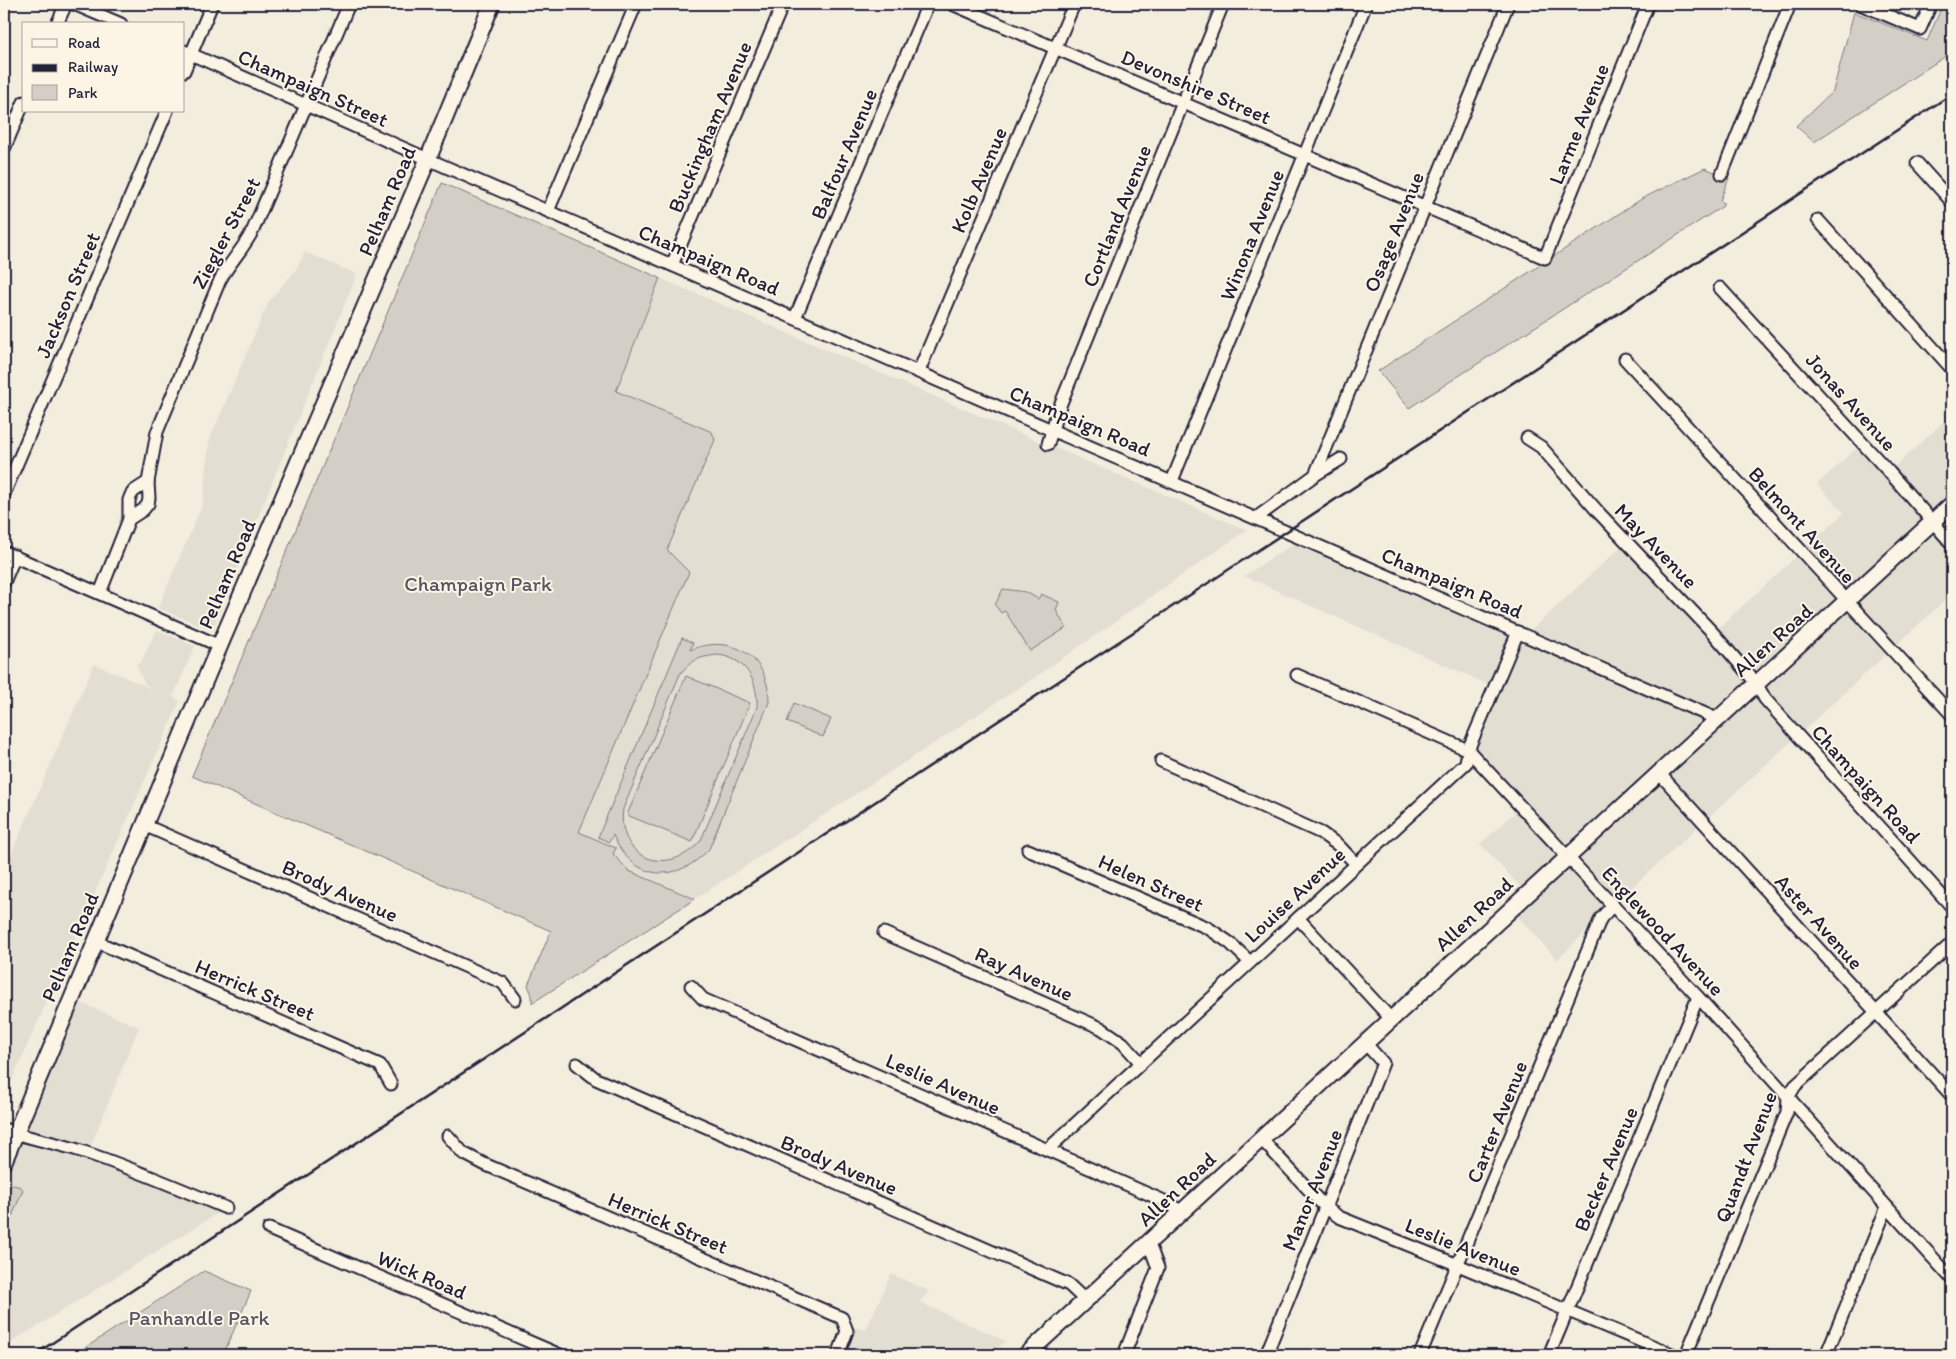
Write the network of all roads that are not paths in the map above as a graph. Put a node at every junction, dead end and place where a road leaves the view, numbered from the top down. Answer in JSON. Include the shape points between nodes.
{"nodes":[{"id":1,"x":66,"y":4,"type":"edge"},
{"id":2,"x":74,"y":4,"type":"edge"},
{"id":3,"x":212,"y":4,"type":"edge"},
{"id":4,"x":349,"y":4,"type":"edge"},
{"id":5,"x":492,"y":4,"type":"edge"},
{"id":6,"x":636,"y":4,"type":"edge"},
{"id":7,"x":783,"y":4,"type":"edge"},
{"id":8,"x":928,"y":4,"type":"edge"},
{"id":9,"x":952,"y":4,"type":"edge"},
{"id":10,"x":1074,"y":4,"type":"edge"},
{"id":11,"x":1223,"y":4,"type":"edge"},
{"id":12,"x":1366,"y":4,"type":"edge"},
{"id":13,"x":1508,"y":4,"type":"edge"},
{"id":14,"x":1648,"y":4,"type":"edge"},
{"id":15,"x":1790,"y":4,"type":"edge"},
{"id":16,"x":1860,"y":4,"type":"edge"},
{"id":17,"x":1931,"y":4,"type":"edge"},
{"id":18,"x":58,"y":22,"type":"edge"},
{"id":19,"x":116,"y":22,"type":"edge"},
{"id":20,"x":1056,"y":48,"type":"junction"},
{"id":21,"x":187,"y":52,"type":"edge"},
{"id":22,"x":185,"y":65,"type":"edge"},
{"id":23,"x":1183,"y":102,"type":"junction"},
{"id":24,"x":307,"y":105,"type":"junction"},
{"id":25,"x":22,"y":107,"type":"edge"},
{"id":26,"x":167,"y":112,"type":"edge"},
{"id":27,"x":4,"y":149,"type":"edge"},
{"id":28,"x":1305,"y":154,"type":"junction"},
{"id":29,"x":428,"y":159,"type":"junction"},
{"id":30,"x":1917,"y":163,"type":"dead end"},
{"id":31,"x":1722,"y":174,"type":"dead end"},
{"id":32,"x":1952,"y":202,"type":"edge"},
{"id":33,"x":1425,"y":206,"type":"junction"},
{"id":34,"x":548,"y":211,"type":"junction"},
{"id":35,"x":1818,"y":220,"type":"dead end"},
{"id":36,"x":1545,"y":258,"type":"joint"},
{"id":37,"x":672,"y":265,"type":"junction"},
{"id":38,"x":1720,"y":288,"type":"dead end"},
{"id":39,"x":795,"y":318,"type":"junction"},
{"id":40,"x":1625,"y":359,"type":"dead end"},
{"id":41,"x":1952,"y":369,"type":"edge"},
{"id":42,"x":919,"y":372,"type":"junction"},
{"id":43,"x":1052,"y":430,"type":"junction"},
{"id":44,"x":1527,"y":438,"type":"dead end"},
{"id":45,"x":1048,"y":444,"type":"dead end"},
{"id":46,"x":1341,"y":459,"type":"dead end"},
{"id":47,"x":1315,"y":475,"type":"junction"},
{"id":48,"x":1172,"y":481,"type":"junction"},
{"id":49,"x":148,"y":482,"type":"junction"},
{"id":50,"x":4,"y":494,"type":"edge"},
{"id":51,"x":1952,"y":504,"type":"edge"},
{"id":52,"x":1256,"y":518,"type":"junction"},
{"id":53,"x":130,"y":519,"type":"junction"},
{"id":54,"x":1933,"y":522,"type":"junction"},
{"id":55,"x":1952,"y":544,"type":"edge"},
{"id":56,"x":9,"y":554,"type":"edge"},
{"id":57,"x":4,"y":582,"type":"edge"},
{"id":58,"x":100,"y":593,"type":"junction"},
{"id":59,"x":1846,"y":602,"type":"junction"},
{"id":60,"x":1518,"y":632,"type":"junction"},
{"id":61,"x":220,"y":646,"type":"junction"},
{"id":62,"x":1297,"y":675,"type":"dead end"},
{"id":63,"x":1756,"y":683,"type":"junction"},
{"id":64,"x":1952,"y":715,"type":"edge"},
{"id":65,"x":1717,"y":719,"type":"junction"},
{"id":66,"x":1468,"y":750,"type":"junction"},
{"id":67,"x":1161,"y":761,"type":"dead end"},
{"id":68,"x":1659,"y":773,"type":"junction"},
{"id":69,"x":144,"y":825,"type":"junction"},
{"id":70,"x":1028,"y":850,"type":"dead end"},
{"id":71,"x":1568,"y":857,"type":"junction"},
{"id":72,"x":1356,"y":864,"type":"junction"},
{"id":73,"x":1613,"y":905,"type":"junction"},
{"id":74,"x":1952,"y":907,"type":"edge"},
{"id":75,"x":1298,"y":918,"type":"junction"},
{"id":76,"x":884,"y":933,"type":"dead end"},
{"id":77,"x":95,"y":941,"type":"junction"},
{"id":78,"x":1952,"y":943,"type":"edge"},
{"id":79,"x":1250,"y":962,"type":"junction"},
{"id":80,"x":691,"y":986,"type":"dead end"},
{"id":81,"x":1698,"y":997,"type":"junction"},
{"id":82,"x":515,"y":999,"type":"dead end"},
{"id":83,"x":1876,"y":1012,"type":"junction"},
{"id":84,"x":1391,"y":1019,"type":"junction"},
{"id":85,"x":1366,"y":1044,"type":"junction"},
{"id":86,"x":1141,"y":1063,"type":"junction"},
{"id":87,"x":577,"y":1064,"type":"dead end"},
{"id":88,"x":391,"y":1084,"type":"dead end"},
{"id":89,"x":1952,"y":1096,"type":"edge"},
{"id":90,"x":1788,"y":1098,"type":"junction"},
{"id":91,"x":10,"y":1131,"type":"edge"},
{"id":92,"x":448,"y":1136,"type":"dead end"},
{"id":93,"x":1262,"y":1140,"type":"junction"},
{"id":94,"x":1046,"y":1150,"type":"junction"},
{"id":95,"x":4,"y":1161,"type":"edge"},
{"id":96,"x":1325,"y":1207,"type":"junction"},
{"id":97,"x":1887,"y":1207,"type":"junction"},
{"id":98,"x":226,"y":1208,"type":"dead end"},
{"id":99,"x":1184,"y":1212,"type":"junction"},
{"id":100,"x":269,"y":1229,"type":"dead end"},
{"id":101,"x":1149,"y":1244,"type":"junction"},
{"id":102,"x":1458,"y":1265,"type":"junction"},
{"id":103,"x":1952,"y":1279,"type":"edge"},
{"id":104,"x":1086,"y":1301,"type":"junction"},
{"id":105,"x":1567,"y":1311,"type":"junction"},
{"id":106,"x":560,"y":1355,"type":"edge"},
{"id":107,"x":838,"y":1355,"type":"edge"},
{"id":108,"x":1026,"y":1355,"type":"edge"},
{"id":109,"x":1124,"y":1355,"type":"edge"},
{"id":110,"x":1266,"y":1355,"type":"edge"},
{"id":111,"x":1420,"y":1355,"type":"edge"},
{"id":112,"x":1549,"y":1355,"type":"edge"},
{"id":113,"x":1674,"y":1355,"type":"edge"},
{"id":114,"x":1686,"y":1355,"type":"edge"},
{"id":115,"x":1826,"y":1355,"type":"edge"}],
"edges":[{"from":1,"to":18,"type":"street"},
{"from":2,"to":19,"type":"street"},
{"from":3,"to":21,"type":"street"},
{"from":4,"to":24,"type":"street","name":"Ziegler Street"},
{"from":5,"to":29,"type":"main road","name":"Pelham Road"},
{"from":6,"to":34,"type":"street"},
{"from":7,"to":37,"type":"street","name":"Buckingham Avenue"},
{"from":8,"to":39,"type":"street","name":"Balfour Avenue"},
{"from":9,"to":20,"type":"street","name":"Devonshire Street"},
{"from":10,"to":20,"type":"street","name":"Kolb Avenue"},
{"from":11,"to":23,"type":"street","name":"Cortland Avenue"},
{"from":12,"to":28,"type":"street","name":"Winona Avenue"},
{"from":13,"to":33,"type":"street","name":"Osage Avenue"},
{"from":14,"to":36,"type":"street","name":"Larme Avenue"},
{"from":15,"to":31,"type":"street"},
{"from":16,"to":17,"type":"street","via":[[1920,29]]},
{"from":20,"to":23,"type":"street","name":"Devonshire Street"},
{"from":20,"to":42,"type":"street","name":"Kolb Avenue"},
{"from":21,"to":22,"type":"street"},
{"from":21,"to":24,"type":"street","name":"Champaign Street"},
{"from":23,"to":28,"type":"street","name":"Devonshire Street"},
{"from":23,"to":43,"type":"street","name":"Cortland Avenue"},
{"from":24,"to":29,"type":"street","name":"Champaign Street"},
{"from":24,"to":49,"type":"street","name":"Ziegler Street","via":[[246,245],[220,280],[158,432]]},
{"from":25,"to":27,"type":"street"},
{"from":26,"to":50,"type":"street","name":"Jackson Street"},
{"from":28,"to":33,"type":"street","name":"Devonshire Street"},
{"from":28,"to":48,"type":"street","name":"Winona Avenue"},
{"from":29,"to":34,"type":"street","name":"Champaign Road"},
{"from":29,"to":61,"type":"main road","name":"Pelham Road"},
{"from":30,"to":32,"type":"street"},
{"from":33,"to":36,"type":"street","name":"Devonshire Street"},
{"from":33,"to":47,"type":"street","name":"Osage Avenue"},
{"from":34,"to":37,"type":"street","name":"Champaign Road"},
{"from":35,"to":41,"type":"street"},
{"from":37,"to":39,"type":"street","name":"Champaign Road"},
{"from":38,"to":54,"type":"street","name":"Jonas Avenue"},
{"from":39,"to":42,"type":"street","name":"Champaign Road"},
{"from":40,"to":59,"type":"street","name":"Belmont Avenue"},
{"from":42,"to":43,"type":"street","name":"Champaign Road"},
{"from":43,"to":45,"type":"street","name":"Cortland Avenue"},
{"from":43,"to":48,"type":"street","name":"Champaign Road"},
{"from":44,"to":63,"type":"street","name":"May Avenue","via":[[1541,447]]},
{"from":46,"to":47,"type":"street"},
{"from":47,"to":52,"type":"street"},
{"from":48,"to":52,"type":"street","name":"Champaign Road"},
{"from":49,"to":53,"type":"street","name":"Ziegler Street","via":[[148,504]]},
{"from":49,"to":53,"type":"street","name":"Ziegler Street","via":[[131,495]]},
{"from":51,"to":54,"type":"main road","name":"Allen Road"},
{"from":52,"to":60,"type":"street","name":"Champaign Road"},
{"from":53,"to":58,"type":"street","name":"Ziegler Street"},
{"from":54,"to":55,"type":"street","name":"Jonas Avenue"},
{"from":54,"to":59,"type":"main road","name":"Allen Road"},
{"from":56,"to":57,"type":"street"},
{"from":56,"to":58,"type":"street"},
{"from":58,"to":61,"type":"street"},
{"from":59,"to":63,"type":"main road","name":"Allen Road"},
{"from":59,"to":64,"type":"street","name":"Belmont Avenue"},
{"from":60,"to":65,"type":"street","name":"Champaign Road"},
{"from":60,"to":66,"type":"street","name":"Louise Avenue"},
{"from":61,"to":69,"type":"main road","name":"Pelham Road"},
{"from":62,"to":66,"type":"street","name":"Englewood Avenue"},
{"from":63,"to":65,"type":"main road","name":"Allen Road"},
{"from":63,"to":74,"type":"street","name":"Champaign Road","via":[[1765,699]]},
{"from":65,"to":68,"type":"main road","name":"Allen Road"},
{"from":66,"to":71,"type":"street","name":"Englewood Avenue"},
{"from":66,"to":72,"type":"street","name":"Louise Avenue","via":[[1466,763]]},
{"from":67,"to":72,"type":"street","via":[[1321,833]]},
{"from":68,"to":71,"type":"main road","name":"Allen Road"},
{"from":68,"to":83,"type":"street","name":"Aster Avenue"},
{"from":69,"to":77,"type":"main road","name":"Pelham Road"},
{"from":69,"to":82,"type":"street","name":"Brody Avenue","via":[[503,983]]},
{"from":70,"to":79,"type":"street","name":"Helen Street","via":[[1208,928]]},
{"from":71,"to":73,"type":"street","name":"Englewood Avenue"},
{"from":71,"to":84,"type":"main road","name":"Allen Road"},
{"from":72,"to":75,"type":"street","name":"Louise Avenue"},
{"from":73,"to":81,"type":"street","name":"Englewood Avenue"},
{"from":73,"to":102,"type":"street","name":"Carter Avenue","via":[[1602,918]]},
{"from":75,"to":79,"type":"street","name":"Louise Avenue"},
{"from":75,"to":84,"type":"street"},
{"from":76,"to":86,"type":"street","name":"Ray Avenue","via":[[1101,1028],[1123,1043]]},
{"from":77,"to":88,"type":"street","name":"Herrick Street","via":[[380,1064]]},
{"from":77,"to":91,"type":"main road","name":"Pelham Road"},
{"from":78,"to":83,"type":"street","name":"Quandt Avenue"},
{"from":79,"to":86,"type":"street","name":"Louise Avenue"},
{"from":80,"to":94,"type":"street","name":"Leslie Avenue","via":[[703,999]]},
{"from":81,"to":90,"type":"street","name":"Englewood Avenue"},
{"from":81,"to":105,"type":"street","name":"Becker Avenue"},
{"from":83,"to":89,"type":"street","name":"Aster Avenue"},
{"from":83,"to":90,"type":"street","name":"Quandt Avenue","via":[[1795,1086]]},
{"from":84,"to":85,"type":"main road","name":"Allen Road"},
{"from":85,"to":93,"type":"main road","name":"Allen Road"},
{"from":85,"to":96,"type":"street","name":"Manor Avenue","via":[[1383,1063]]},
{"from":86,"to":94,"type":"street","name":"Louise Avenue"},
{"from":87,"to":104,"type":"street","name":"Brody Avenue","via":[[596,1080],[1069,1285]]},
{"from":90,"to":97,"type":"street","name":"Englewood Avenue"},
{"from":90,"to":114,"type":"street","name":"Quandt Avenue","via":[[1787,1112]]},
{"from":91,"to":95,"type":"main road","name":"Pelham Road"},
{"from":91,"to":98,"type":"street","via":[[88,1153]]},
{"from":92,"to":107,"type":"street","name":"Herrick Street","via":[[463,1153],[484,1164],[842,1318],[847,1331]]},
{"from":93,"to":96,"type":"street","name":"Leslie Avenue"},
{"from":93,"to":99,"type":"main road","name":"Allen Road"},
{"from":94,"to":99,"type":"street","name":"Leslie Avenue"},
{"from":96,"to":102,"type":"street","name":"Leslie Avenue","via":[[1339,1217]]},
{"from":96,"to":110,"type":"street","name":"Manor Avenue"},
{"from":97,"to":103,"type":"street","name":"Englewood Avenue"},
{"from":97,"to":115,"type":"street"},
{"from":99,"to":101,"type":"main road","name":"Allen Road"},
{"from":100,"to":106,"type":"street","name":"Wick Road"},
{"from":101,"to":104,"type":"main road","name":"Allen Road"},
{"from":101,"to":109,"type":"street","via":[[1158,1268]]},
{"from":102,"to":105,"type":"street","name":"Leslie Avenue"},
{"from":102,"to":111,"type":"street","name":"Carter Avenue"},
{"from":104,"to":108,"type":"main road","name":"Allen Road"},
{"from":105,"to":112,"type":"street","name":"Becker Avenue"},
{"from":105,"to":113,"type":"street","name":"Leslie Avenue"}]}
